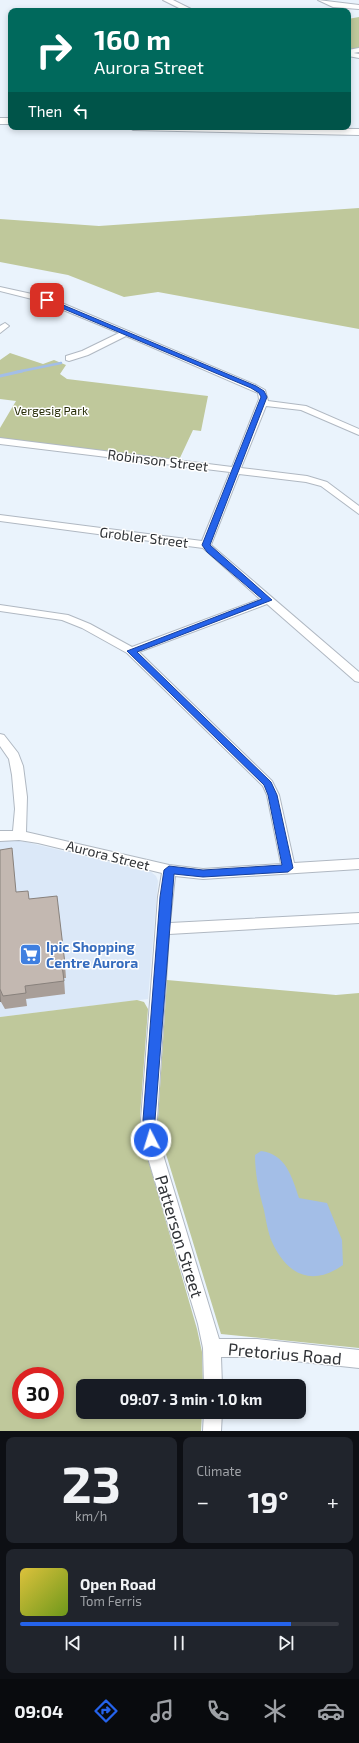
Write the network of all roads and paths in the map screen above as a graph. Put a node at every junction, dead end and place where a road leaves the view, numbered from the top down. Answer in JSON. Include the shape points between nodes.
{"nodes":[{"id":1,"x":168,"y":0,"type":"edge"},
{"id":2,"x":321,"y":0,"type":"edge"},
{"id":3,"x":359,"y":7,"type":"edge"},
{"id":4,"x":185,"y":8,"type":"edge"},
{"id":5,"x":213,"y":130,"type":"edge"},
{"id":6,"x":359,"y":132,"type":"edge"},
{"id":7,"x":0,"y":289,"type":"edge"},
{"id":8,"x":126,"y":333,"type":"junction"},
{"id":9,"x":69,"y":358,"type":"dead end"},
{"id":10,"x":263,"y":403,"type":"junction"},
{"id":11,"x":359,"y":432,"type":"edge"},
{"id":12,"x":0,"y":441,"type":"edge"},
{"id":13,"x":236,"y":470,"type":"junction"},
{"id":14,"x":359,"y":511,"type":"edge"},
{"id":15,"x":0,"y":518,"type":"edge"},
{"id":16,"x":206,"y":545,"type":"junction"},
{"id":17,"x":268,"y":600,"type":"junction"},
{"id":18,"x":0,"y":608,"type":"edge"},
{"id":19,"x":131,"y":651,"type":"junction"},
{"id":20,"x":359,"y":678,"type":"edge"},
{"id":21,"x":0,"y":738,"type":"edge"},
{"id":22,"x":19,"y":835,"type":"junction"},
{"id":23,"x":0,"y":836,"type":"edge"},
{"id":24,"x":359,"y":864,"type":"edge"},
{"id":25,"x":288,"y":868,"type":"junction"},
{"id":26,"x":169,"y":870,"type":"junction"},
{"id":27,"x":359,"y":918,"type":"edge"},
{"id":28,"x":163,"y":929,"type":"junction"},
{"id":29,"x":212,"y":1348,"type":"junction"},
{"id":30,"x":359,"y":1359,"type":"edge"},
{"id":31,"x":213,"y":1379,"type":"edge"},
{"id":32,"x":213,"y":1419,"type":"edge"},
{"id":33,"x":212,"y":1431,"type":"edge"}],
"edges":[{"from":1,"to":4,"type":"main road"},
{"from":2,"to":3,"type":"street","via":[[334,5]]},
{"from":5,"to":6,"type":"main road"},
{"from":7,"to":8,"type":"street","via":[[43,298]]},
{"from":8,"to":9,"type":"street"},
{"from":8,"to":10,"type":"street","via":[[257,389],[263,394]]},
{"from":10,"to":11,"type":"street","via":[[303,408]]},
{"from":10,"to":13,"type":"street"},
{"from":12,"to":13,"type":"street","name":"Robinson Street"},
{"from":13,"to":14,"type":"street","name":"Robinson Street","via":[[315,480]]},
{"from":13,"to":16,"type":"street"},
{"from":15,"to":16,"type":"street","name":"Grobler Street"},
{"from":16,"to":17,"type":"street","name":"Grobler Street"},
{"from":17,"to":19,"type":"street"},
{"from":17,"to":20,"type":"street","name":"Grobler Street"},
{"from":18,"to":19,"type":"street","via":[[64,617]]},
{"from":19,"to":25,"type":"street","via":[[268,784],[273,795]]},
{"from":21,"to":22,"type":"street","via":[[12,753],[16,766],[22,816]]},
{"from":22,"to":23,"type":"street","name":"Aurora Street"},
{"from":22,"to":26,"type":"street","name":"Aurora Street"},
{"from":24,"to":25,"type":"street","name":"Aurora Street"},
{"from":25,"to":26,"type":"street","name":"Aurora Street","via":[[203,874]]},
{"from":26,"to":28,"type":"street","name":"Patterson Street"},
{"from":27,"to":28,"type":"street"},
{"from":28,"to":29,"type":"street","name":"Patterson Street","via":[[149,1115],[150,1132]]},
{"from":29,"to":30,"type":"street","name":"Pretorius Road","via":[[257,1348]]},
{"from":29,"to":31,"type":"street","name":"Patterson Street"},
{"from":32,"to":33,"type":"street"}]}
